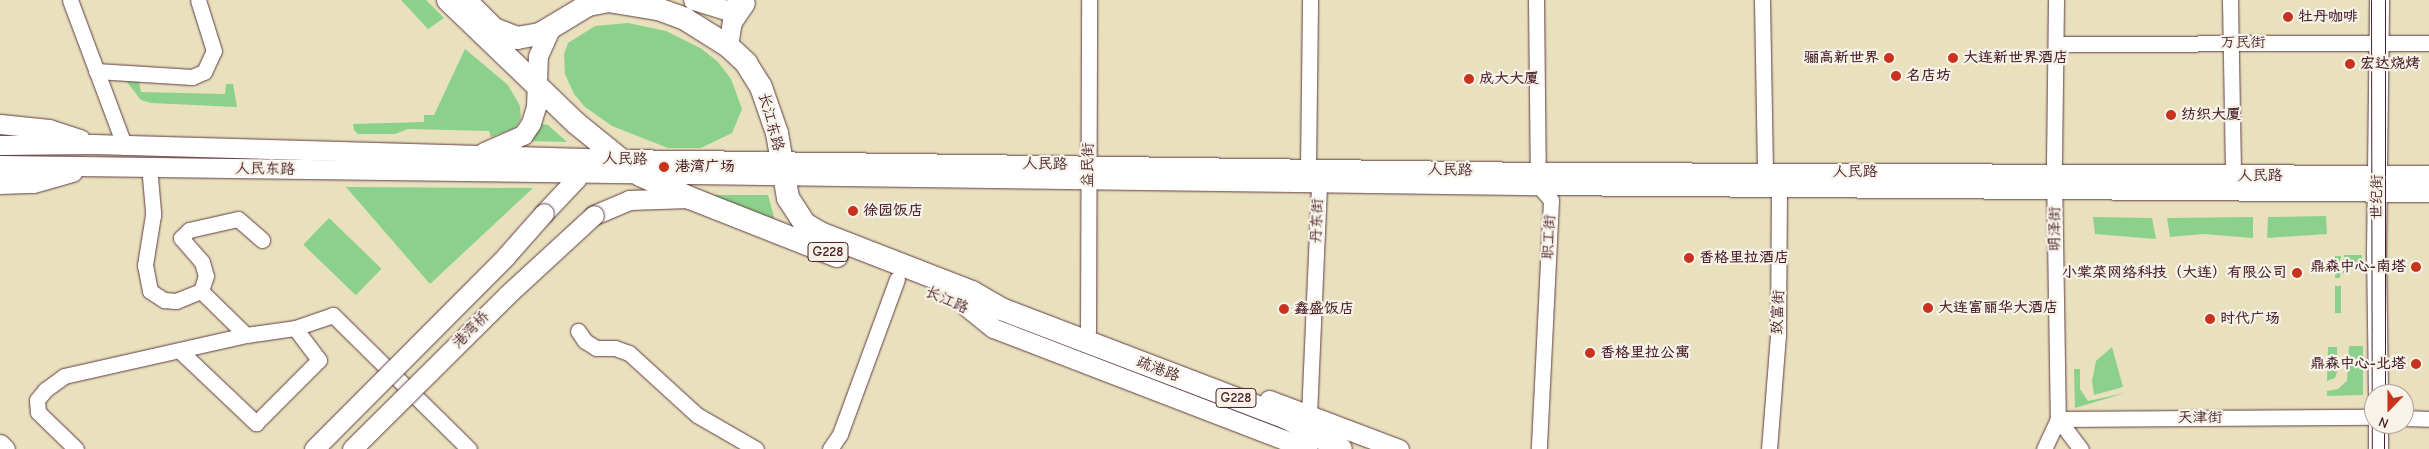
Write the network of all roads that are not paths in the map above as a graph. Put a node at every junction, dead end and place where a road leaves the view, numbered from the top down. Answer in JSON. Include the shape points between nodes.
{"nodes":[{"id":1,"x":70,"y":0,"type":"edge"},
{"id":2,"x":198,"y":0,"type":"edge"},
{"id":3,"x":448,"y":0,"type":"edge"},
{"id":4,"x":465,"y":0,"type":"edge"},
{"id":5,"x":693,"y":0,"type":"edge"},
{"id":6,"x":1089,"y":0,"type":"edge"},
{"id":7,"x":1310,"y":0,"type":"edge"},
{"id":8,"x":1536,"y":0,"type":"edge"},
{"id":9,"x":1762,"y":0,"type":"edge"},
{"id":10,"x":2056,"y":0,"type":"edge"},
{"id":11,"x":2230,"y":0,"type":"edge"},
{"id":12,"x":2379,"y":0,"type":"edge"},
{"id":13,"x":608,"y":1,"type":"edge"},
{"id":14,"x":745,"y":2,"type":"edge"},
{"id":15,"x":551,"y":27,"type":"junction"},
{"id":16,"x":2377,"y":43,"type":"junction"},
{"id":17,"x":2429,"y":43,"type":"edge"},
{"id":18,"x":2057,"y":44,"type":"junction"},
{"id":19,"x":2231,"y":44,"type":"junction"},
{"id":20,"x":728,"y":46,"type":"junction"},
{"id":21,"x":96,"y":71,"type":"junction"},
{"id":22,"x":536,"y":88,"type":"junction"},
{"id":23,"x":0,"y":124,"type":"edge"},
{"id":24,"x":577,"y":124,"type":"junction"},
{"id":25,"x":777,"y":133,"type":"junction"},
{"id":26,"x":93,"y":144,"type":"junction"},
{"id":27,"x":0,"y":145,"type":"edge"},
{"id":28,"x":124,"y":147,"type":"junction"},
{"id":29,"x":470,"y":156,"type":"junction"},
{"id":30,"x":617,"y":159,"type":"junction"},
{"id":31,"x":0,"y":165,"type":"edge"},
{"id":32,"x":583,"y":165,"type":"junction"},
{"id":33,"x":88,"y":167,"type":"junction"},
{"id":34,"x":783,"y":169,"type":"junction"},
{"id":35,"x":812,"y":169,"type":"junction"},
{"id":36,"x":1765,"y":171,"type":"junction"},
{"id":37,"x":530,"y":172,"type":"junction"},
{"id":38,"x":1088,"y":172,"type":"junction"},
{"id":39,"x":640,"y":175,"type":"junction"},
{"id":40,"x":1313,"y":175,"type":"junction"},
{"id":41,"x":2429,"y":175,"type":"edge"},
{"id":42,"x":2233,"y":176,"type":"junction"},
{"id":43,"x":150,"y":177,"type":"dead end"},
{"id":44,"x":1538,"y":178,"type":"junction"},
{"id":45,"x":2054,"y":181,"type":"junction"},
{"id":46,"x":2377,"y":183,"type":"junction"},
{"id":47,"x":0,"y":184,"type":"edge"},
{"id":48,"x":1779,"y":186,"type":"junction"},
{"id":49,"x":2429,"y":192,"type":"edge"},
{"id":50,"x":690,"y":198,"type":"junction"},
{"id":51,"x":544,"y":213,"type":"junction"},
{"id":52,"x":262,"y":240,"type":"dead end"},
{"id":53,"x":897,"y":279,"type":"junction"},
{"id":54,"x":201,"y":291,"type":"junction"},
{"id":55,"x":969,"y":299,"type":"junction"},
{"id":56,"x":294,"y":328,"type":"junction"},
{"id":57,"x":578,"y":331,"type":"dead end"},
{"id":58,"x":1088,"y":331,"type":"junction"},
{"id":59,"x":246,"y":335,"type":"junction"},
{"id":60,"x":180,"y":350,"type":"junction"},
{"id":61,"x":1125,"y":361,"type":"junction"},
{"id":62,"x":2378,"y":384,"type":"edge"},
{"id":63,"x":1310,"y":415,"type":"junction"},
{"id":64,"x":2364,"y":417,"type":"edge"},
{"id":65,"x":2414,"y":418,"type":"edge"},
{"id":66,"x":2429,"y":418,"type":"edge"},
{"id":67,"x":2058,"y":419,"type":"junction"},
{"id":68,"x":2378,"y":434,"type":"edge"},
{"id":69,"x":0,"y":444,"type":"edge"},
{"id":70,"x":5,"y":449,"type":"edge"},
{"id":71,"x":76,"y":449,"type":"edge"},
{"id":72,"x":314,"y":449,"type":"edge"},
{"id":73,"x":352,"y":449,"type":"edge"},
{"id":74,"x":469,"y":449,"type":"edge"},
{"id":75,"x":756,"y":449,"type":"edge"},
{"id":76,"x":830,"y":449,"type":"edge"},
{"id":77,"x":1308,"y":449,"type":"edge"},
{"id":78,"x":1320,"y":449,"type":"edge"},
{"id":79,"x":1341,"y":449,"type":"edge"},
{"id":80,"x":1399,"y":449,"type":"edge"},
{"id":81,"x":1540,"y":449,"type":"edge"},
{"id":82,"x":1769,"y":449,"type":"edge"},
{"id":83,"x":2044,"y":449,"type":"edge"},
{"id":84,"x":2081,"y":449,"type":"edge"},
{"id":85,"x":2378,"y":449,"type":"edge"}],
"edges":[{"from":1,"to":21,"type":"street"},
{"from":2,"to":21,"type":"street","via":[[214,51],[204,72],[192,77]]},
{"from":3,"to":22,"type":"highway","number":"G228"},
{"from":4,"to":15,"type":"highway","name":"长江东路","number":"G228","via":[[505,35],[529,37]]},
{"from":5,"to":14,"type":"main road","via":[[726,10]]},
{"from":6,"to":38,"type":"street","name":"益民街"},
{"from":7,"to":40,"type":"street","name":"丹东街"},
{"from":8,"to":44,"type":"street"},
{"from":9,"to":36,"type":"street"},
{"from":10,"to":18,"type":"street","name":"明泽街"},
{"from":11,"to":19,"type":"street"},
{"from":12,"to":16,"type":"main road","name":"世纪街"},
{"from":13,"to":15,"type":"highway","name":"长江东路","number":"G228","via":[[588,5]]},
{"from":13,"to":20,"type":"highway","name":"长江东路","number":"G228","via":[[658,9],[685,19]]},
{"from":14,"to":20,"type":"main road","via":[[732,22]]},
{"from":15,"to":22,"type":"main road","via":[[538,56]]},
{"from":16,"to":17,"type":"street","name":"万民街"},
{"from":16,"to":19,"type":"street","name":"万民街"},
{"from":16,"to":46,"type":"main road","name":"世纪街"},
{"from":18,"to":19,"type":"street","name":"万民街"},
{"from":18,"to":45,"type":"street","name":"明泽街"},
{"from":19,"to":42,"type":"street"},
{"from":20,"to":25,"type":"highway","name":"长江东路","number":"G228","via":[[746,63],[761,87]]},
{"from":21,"to":28,"type":"street"},
{"from":22,"to":24,"type":"highway","number":"G228"},
{"from":22,"to":29,"type":"main road","via":[[536,107],[523,135]]},
{"from":23,"to":26,"type":"main road","via":[[50,128]]},
{"from":24,"to":30,"type":"highway","number":"G228"},
{"from":24,"to":32,"type":"main road","via":[[587,149]]},
{"from":25,"to":34,"type":"highway","name":"长江东路","number":"G228"},
{"from":25,"to":35,"type":"main road","via":[[791,151]]},
{"from":26,"to":27,"type":"main road","name":"人民东路"},
{"from":26,"to":28,"type":"main road","name":"人民东路"},
{"from":28,"to":29,"type":"main road","name":"人民东路"},
{"from":29,"to":32,"type":"main road","name":"人民路"},
{"from":30,"to":32,"type":"main road","name":"人民路"},
{"from":30,"to":34,"type":"main road","name":"人民路"},
{"from":30,"to":39,"type":"highway","number":"G228"},
{"from":31,"to":33,"type":"main road","name":"人民东路"},
{"from":32,"to":37,"type":"main road","name":"人民路"},
{"from":32,"to":39,"type":"main road","name":"人民路"},
{"from":32,"to":51,"type":"main road","name":"港湾桥"},
{"from":33,"to":37,"type":"main road","name":"人民东路"},
{"from":33,"to":47,"type":"main road","via":[[33,182]]},
{"from":34,"to":35,"type":"main road","name":"人民路"},
{"from":34,"to":39,"type":"main road","name":"人民路"},
{"from":34,"to":55,"type":"highway","name":"长江路","number":"G228","via":[[794,211],[812,228]]},
{"from":35,"to":38,"type":"main road","name":"人民路"},
{"from":36,"to":44,"type":"main road","name":"人民路"},
{"from":36,"to":45,"type":"main road","name":"人民路"},
{"from":36,"to":48,"type":"street"},
{"from":37,"to":51,"type":"main road","via":[[548,186],[549,201]]},
{"from":38,"to":40,"type":"main road","name":"人民路"},
{"from":38,"to":58,"type":"street","name":"益民街"},
{"from":39,"to":50,"type":"highway","name":"长江路","number":"G228"},
{"from":40,"to":44,"type":"main road","name":"人民路"},
{"from":40,"to":63,"type":"street","name":"丹东街"},
{"from":41,"to":46,"type":"main road","name":"人民路"},
{"from":42,"to":45,"type":"main road","name":"人民路"},
{"from":42,"to":46,"type":"main road","name":"人民路"},
{"from":43,"to":54,"type":"street","via":[[153,216],[145,265],[150,292],[164,300],[176,301]]},
{"from":44,"to":48,"type":"main road","name":"人民路"},
{"from":44,"to":81,"type":"street","name":"职工街","via":[[1551,200]]},
{"from":45,"to":46,"type":"main road","name":"人民路"},
{"from":45,"to":48,"type":"main road","name":"人民路"},
{"from":45,"to":67,"type":"street","name":"明泽街"},
{"from":46,"to":49,"type":"main road","name":"人民路"},
{"from":46,"to":62,"type":"main road","name":"世纪街"},
{"from":48,"to":82,"type":"street","name":"致富街","via":[[1778,335]]},
{"from":50,"to":53,"type":"highway","name":"长江路","number":"G228"},
{"from":50,"to":73,"type":"main road","name":"港湾桥","bridge":true,"via":[[629,200],[594,215],[507,295]]},
{"from":51,"to":72,"type":"main road","name":"港湾桥","bridge":true,"via":[[506,256]]},
{"from":52,"to":54,"type":"street","via":[[238,219],[189,230],[181,238],[202,262],[206,276]]},
{"from":53,"to":55,"type":"highway","name":"长江路","number":"G228"},
{"from":53,"to":76,"type":"street","via":[[840,434]]},
{"from":54,"to":59,"type":"street"},
{"from":55,"to":58,"type":"main road","via":[[1005,299]]},
{"from":55,"to":61,"type":"highway","name":"疏港路","number":"G228"},
{"from":55,"to":77,"type":"main road","name":"长江路","via":[[993,328]]},
{"from":56,"to":59,"type":"street"},
{"from":56,"to":60,"type":"street","via":[[319,360],[256,423]]},
{"from":56,"to":74,"type":"street","via":[[333,315]]},
{"from":57,"to":75,"type":"street","via":[[596,348],[615,348],[629,353],[697,415]]},
{"from":58,"to":63,"type":"main road"},
{"from":59,"to":60,"type":"street"},
{"from":60,"to":71,"type":"street","via":[[64,376],[45,390],[37,400],[38,412]]},
{"from":61,"to":78,"type":"highway","name":"疏港路","number":"G228","via":[[1283,427]]},
{"from":61,"to":79,"type":"highway","name":"疏港路","number":"G228","via":[[1287,418]]},
{"from":63,"to":80,"type":"main road"},
{"from":64,"to":67,"type":"street","name":"天津街"},
{"from":65,"to":66,"type":"street"},
{"from":67,"to":83,"type":"street"},
{"from":67,"to":84,"type":"street"},
{"from":68,"to":85,"type":"main road"},
{"from":69,"to":70,"type":"main road"}]}
